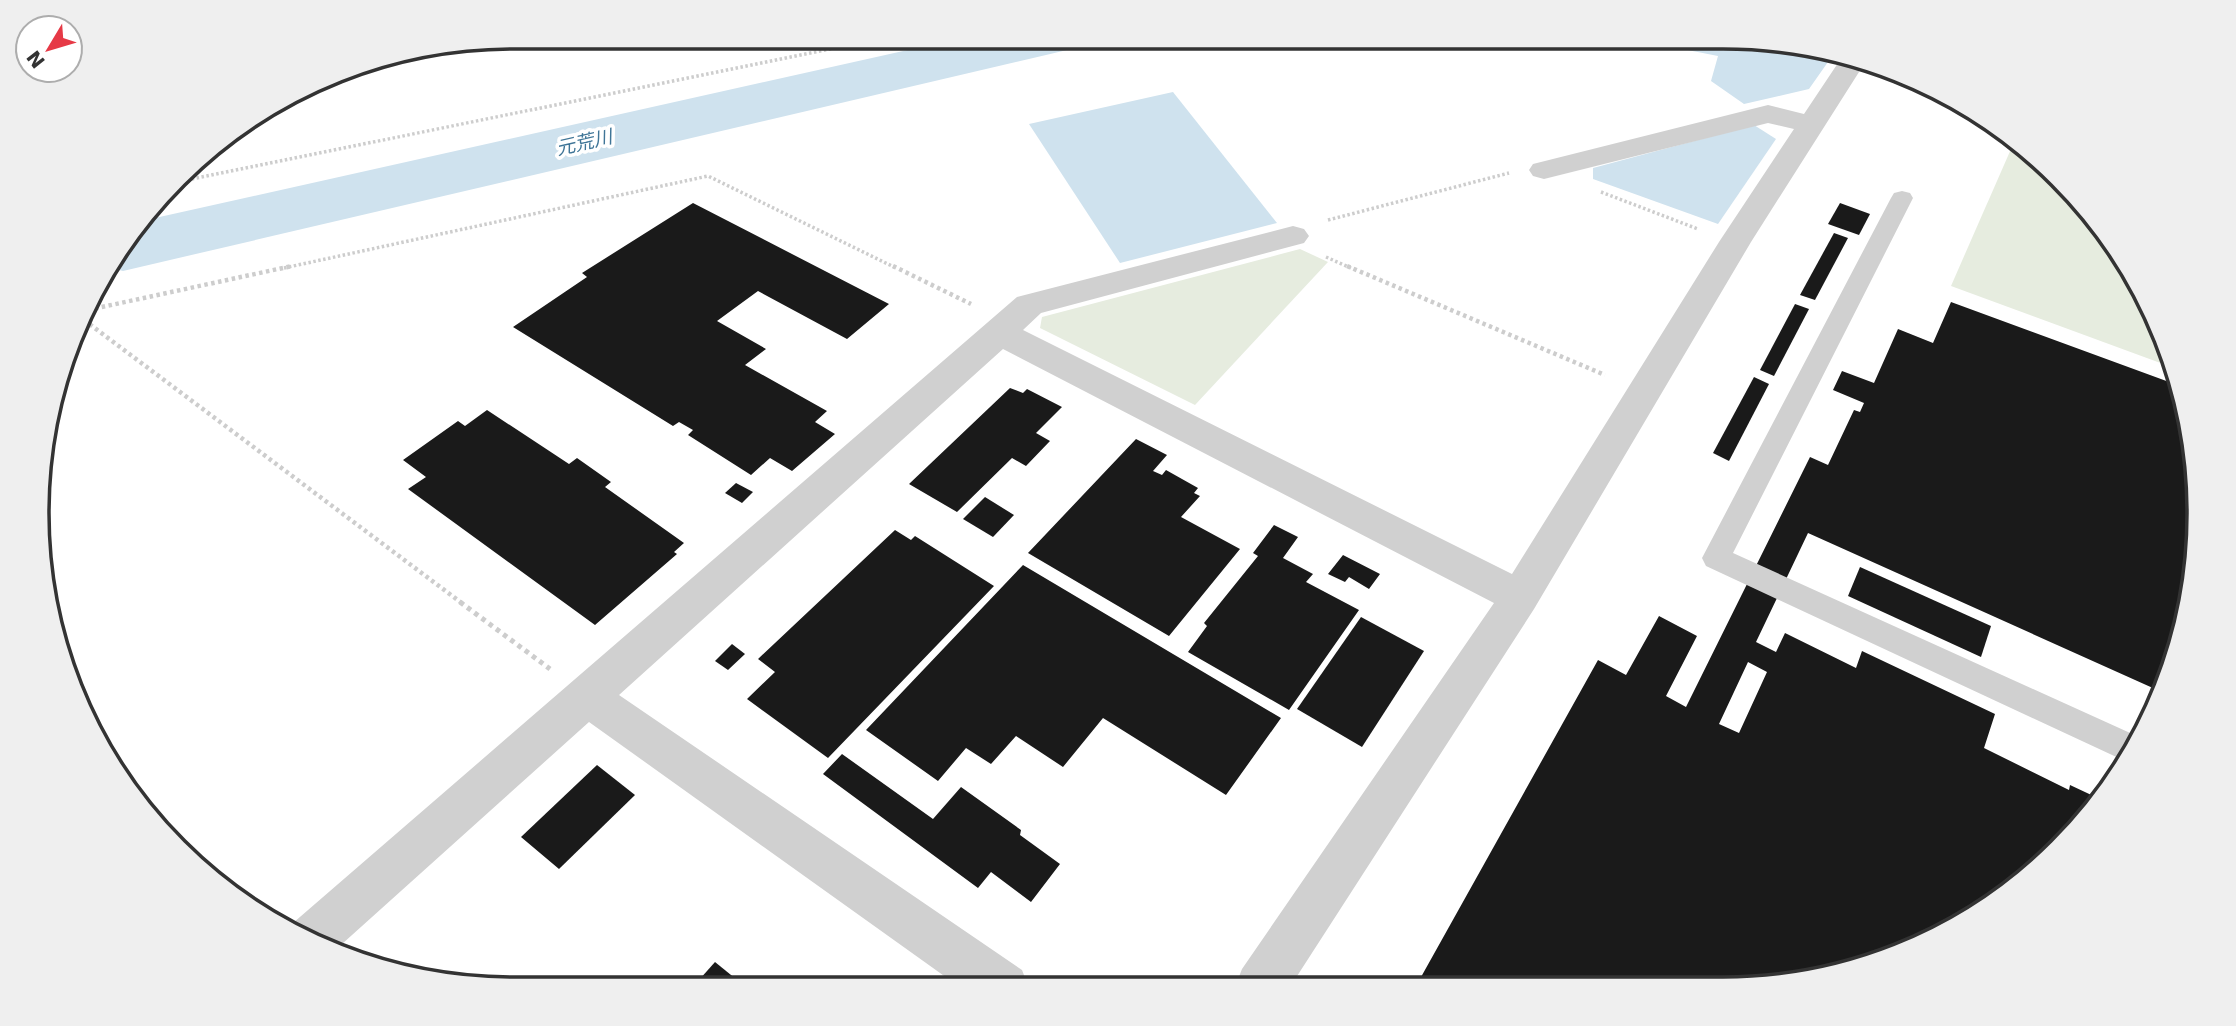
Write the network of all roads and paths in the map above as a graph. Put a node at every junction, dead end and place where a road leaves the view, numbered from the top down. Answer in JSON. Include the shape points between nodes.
{"nodes":[{"id":1,"x":830,"y":49,"type":"edge"},
{"id":2,"x":1849,"y":67,"type":"edge"},
{"id":3,"x":1811,"y":125,"type":"junction"},
{"id":4,"x":1544,"y":170,"type":"junction"},
{"id":5,"x":191,"y":179,"type":"edge"},
{"id":6,"x":1902,"y":198,"type":"dead end"},
{"id":7,"x":1293,"y":236,"type":"junction"},
{"id":8,"x":1735,"y":242,"type":"junction"},
{"id":9,"x":97,"y":308,"type":"edge"},
{"id":10,"x":89,"y":325,"type":"edge"},
{"id":11,"x":1000,"y":333,"type":"junction"},
{"id":12,"x":1645,"y":391,"type":"junction"},
{"id":13,"x":1520,"y":597,"type":"junction"},
{"id":14,"x":587,"y":697,"type":"junction"},
{"id":15,"x":2125,"y":746,"type":"edge"},
{"id":16,"x":317,"y":934,"type":"edge"},
{"id":17,"x":987,"y":977,"type":"edge"},
{"id":18,"x":1267,"y":977,"type":"edge"}],
"edges":[{"from":1,"to":5,"type":"path"},
{"from":2,"to":3,"type":"street"},
{"from":3,"to":4,"type":"street","via":[[1768,114]]},
{"from":3,"to":8,"type":"street"},
{"from":4,"to":7,"type":"path","via":[[1526,168],[1316,224]]},
{"from":4,"to":8,"type":"path"},
{"from":6,"to":15,"type":"lane","via":[[1716,558]]},
{"from":7,"to":11,"type":"street","via":[[1029,306]]},
{"from":7,"to":12,"type":"path","via":[[1304,247]]},
{"from":8,"to":12,"type":"street"},
{"from":9,"to":11,"type":"path","via":[[708,176],[986,311]]},
{"from":10,"to":14,"type":"path"},
{"from":11,"to":13,"type":"street"},
{"from":11,"to":14,"type":"street"},
{"from":12,"to":13,"type":"street"},
{"from":13,"to":18,"type":"street"},
{"from":14,"to":16,"type":"street"},
{"from":14,"to":17,"type":"street"}]}
